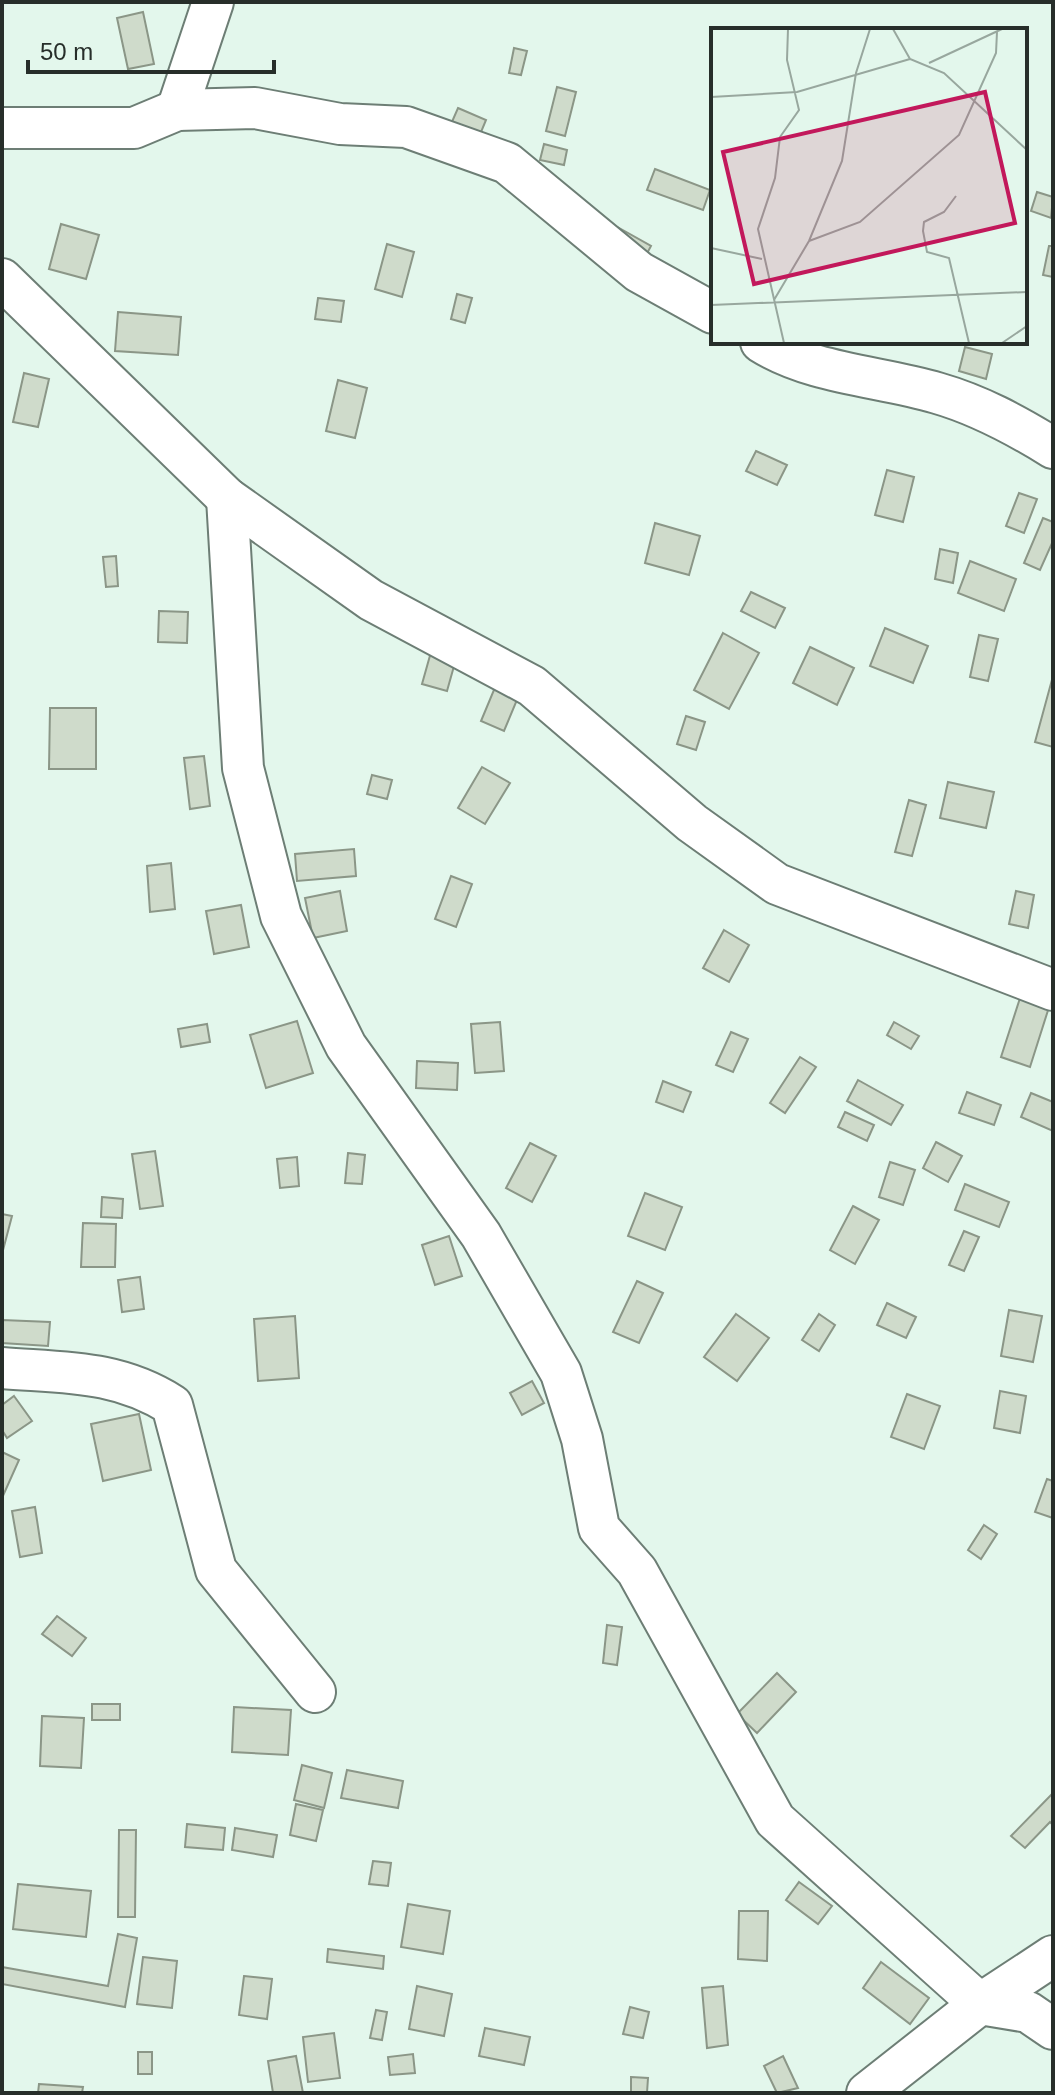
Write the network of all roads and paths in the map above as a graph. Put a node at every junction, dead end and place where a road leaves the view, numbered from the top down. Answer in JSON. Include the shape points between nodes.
{"nodes":[{"id":1,"x":213,"y":2,"type":"edge"},
{"id":2,"x":177,"y":110,"type":"junction"},
{"id":3,"x":2,"y":128,"type":"edge"},
{"id":4,"x":2,"y":279,"type":"edge"},
{"id":5,"x":711,"y":312,"type":"edge"},
{"id":6,"x":766,"y":344,"type":"edge"},
{"id":7,"x":1053,"y":448,"type":"edge"},
{"id":8,"x":227,"y":498,"type":"junction"},
{"id":9,"x":1053,"y":990,"type":"edge"},
{"id":10,"x":2,"y":1368,"type":"edge"},
{"id":11,"x":315,"y":1692,"type":"dead end"},
{"id":12,"x":1053,"y":1956,"type":"edge"},
{"id":13,"x":980,"y":2004,"type":"junction"},
{"id":14,"x":1053,"y":2029,"type":"edge"},
{"id":15,"x":867,"y":2093,"type":"edge"}],
"edges":[{"from":1,"to":2,"type":"street"},
{"from":2,"to":3,"type":"street","via":[[134,128]]},
{"from":2,"to":5,"type":"street","via":[[255,108],[340,124],[406,127],[455,142],[507,163],[639,272]]},
{"from":4,"to":8,"type":"street"},
{"from":6,"to":7,"type":"street","via":[[810,363],[939,393],[1002,418]]},
{"from":8,"to":9,"type":"street","via":[[371,600],[532,686],[692,823],[777,884]]},
{"from":8,"to":13,"type":"street","via":[[243,768],[281,916],[346,1046],[481,1235],[529,1314],[561,1373],[582,1439],[599,1528],[637,1571],[775,1820]]},
{"from":10,"to":11,"type":"street","via":[[106,1376],[143,1386],[172,1405],[216,1570]]},
{"from":12,"to":13,"type":"street"},
{"from":13,"to":14,"type":"street","via":[[1028,2012]]},
{"from":13,"to":15,"type":"street"}]}
